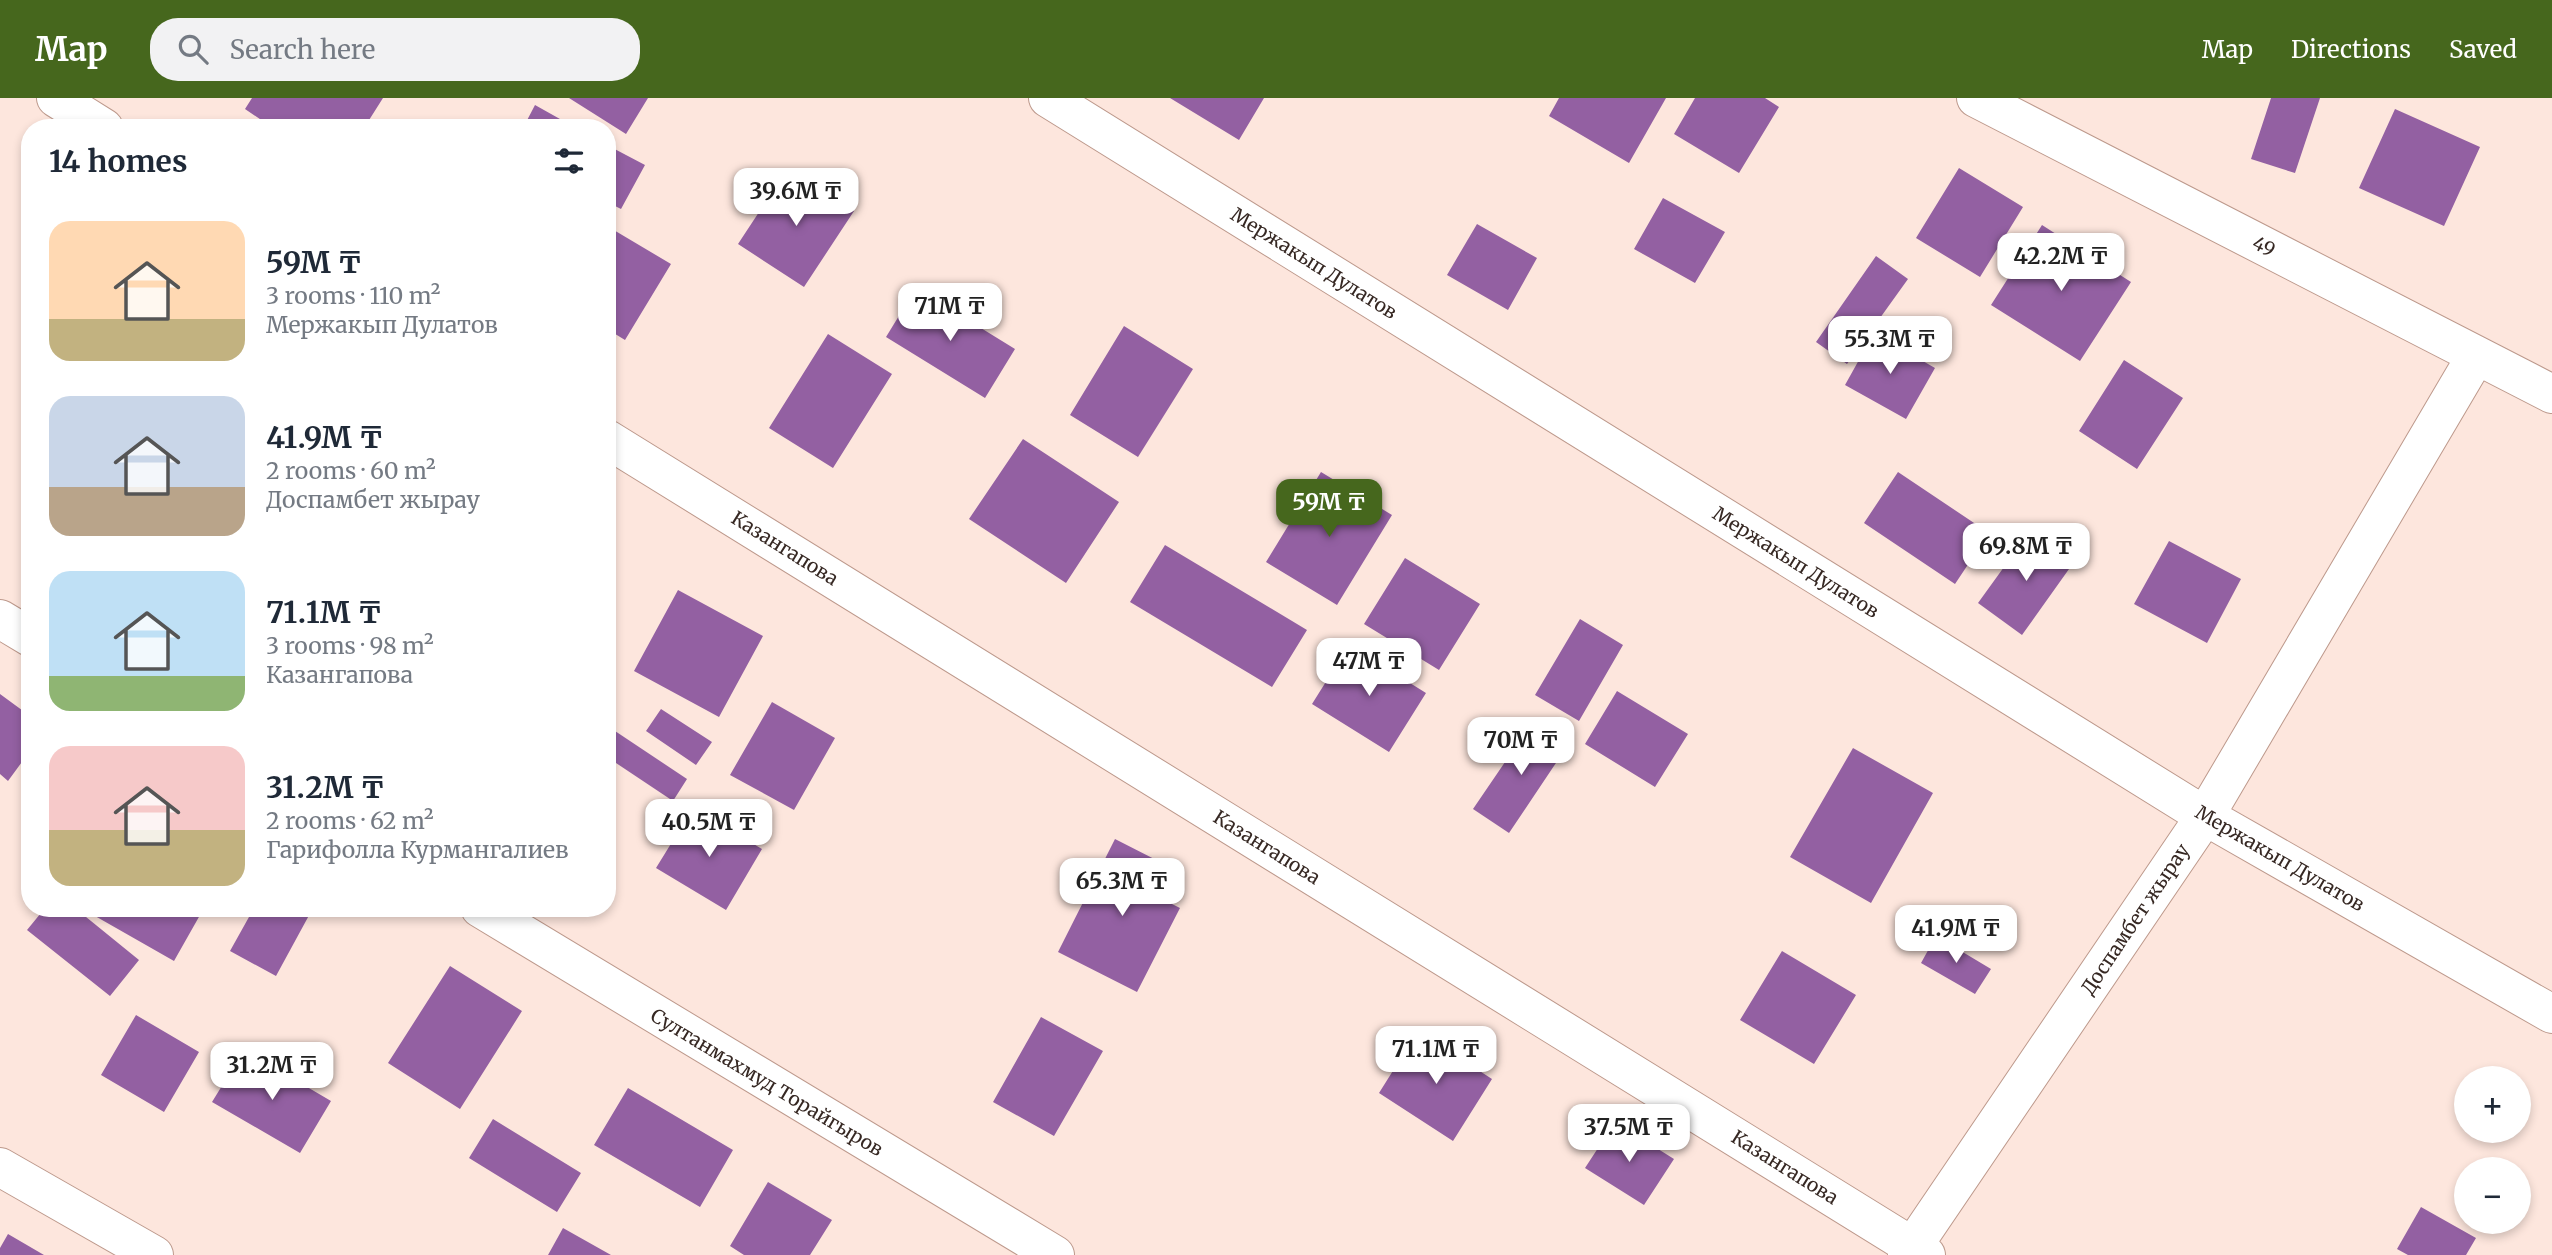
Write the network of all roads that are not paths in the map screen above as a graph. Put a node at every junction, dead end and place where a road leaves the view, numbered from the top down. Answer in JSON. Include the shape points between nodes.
{"nodes":[{"id":1,"x":56,"y":98,"type":"edge"},
{"id":2,"x":1048,"y":98,"type":"edge"},
{"id":3,"x":1976,"y":98,"type":"edge"},
{"id":4,"x":90,"y":119,"type":"edge"},
{"id":5,"x":2476,"y":356,"type":"junction"},
{"id":6,"x":2552,"y":394,"type":"edge"},
{"id":7,"x":616,"y":445,"type":"edge"},
{"id":8,"x":0,"y":619,"type":"edge"},
{"id":9,"x":21,"y":632,"type":"edge"},
{"id":10,"x":2205,"y":816,"type":"junction"},
{"id":11,"x":495,"y":917,"type":"edge"},
{"id":12,"x":2552,"y":1014,"type":"edge"},
{"id":13,"x":0,"y":1167,"type":"edge"},
{"id":14,"x":1915,"y":1252,"type":"edge"},
{"id":15,"x":154,"y":1255,"type":"edge"},
{"id":16,"x":1055,"y":1255,"type":"edge"}],
"edges":[{"from":1,"to":4,"type":"street"},
{"from":2,"to":10,"type":"street","name":"Мержакып Дулатов"},
{"from":3,"to":5,"type":"street","name":"49"},
{"from":5,"to":6,"type":"street","name":"49"},
{"from":5,"to":10,"type":"street","name":"Доспамбет жырау"},
{"from":7,"to":14,"type":"street","name":"Казангапова"},
{"from":8,"to":9,"type":"street"},
{"from":10,"to":12,"type":"street","name":"Мержакып Дулатов"},
{"from":10,"to":14,"type":"street","name":"Доспамбет жырау"},
{"from":11,"to":16,"type":"street","name":"Султанмахмуд Торайгыров"},
{"from":13,"to":15,"type":"street"}]}
